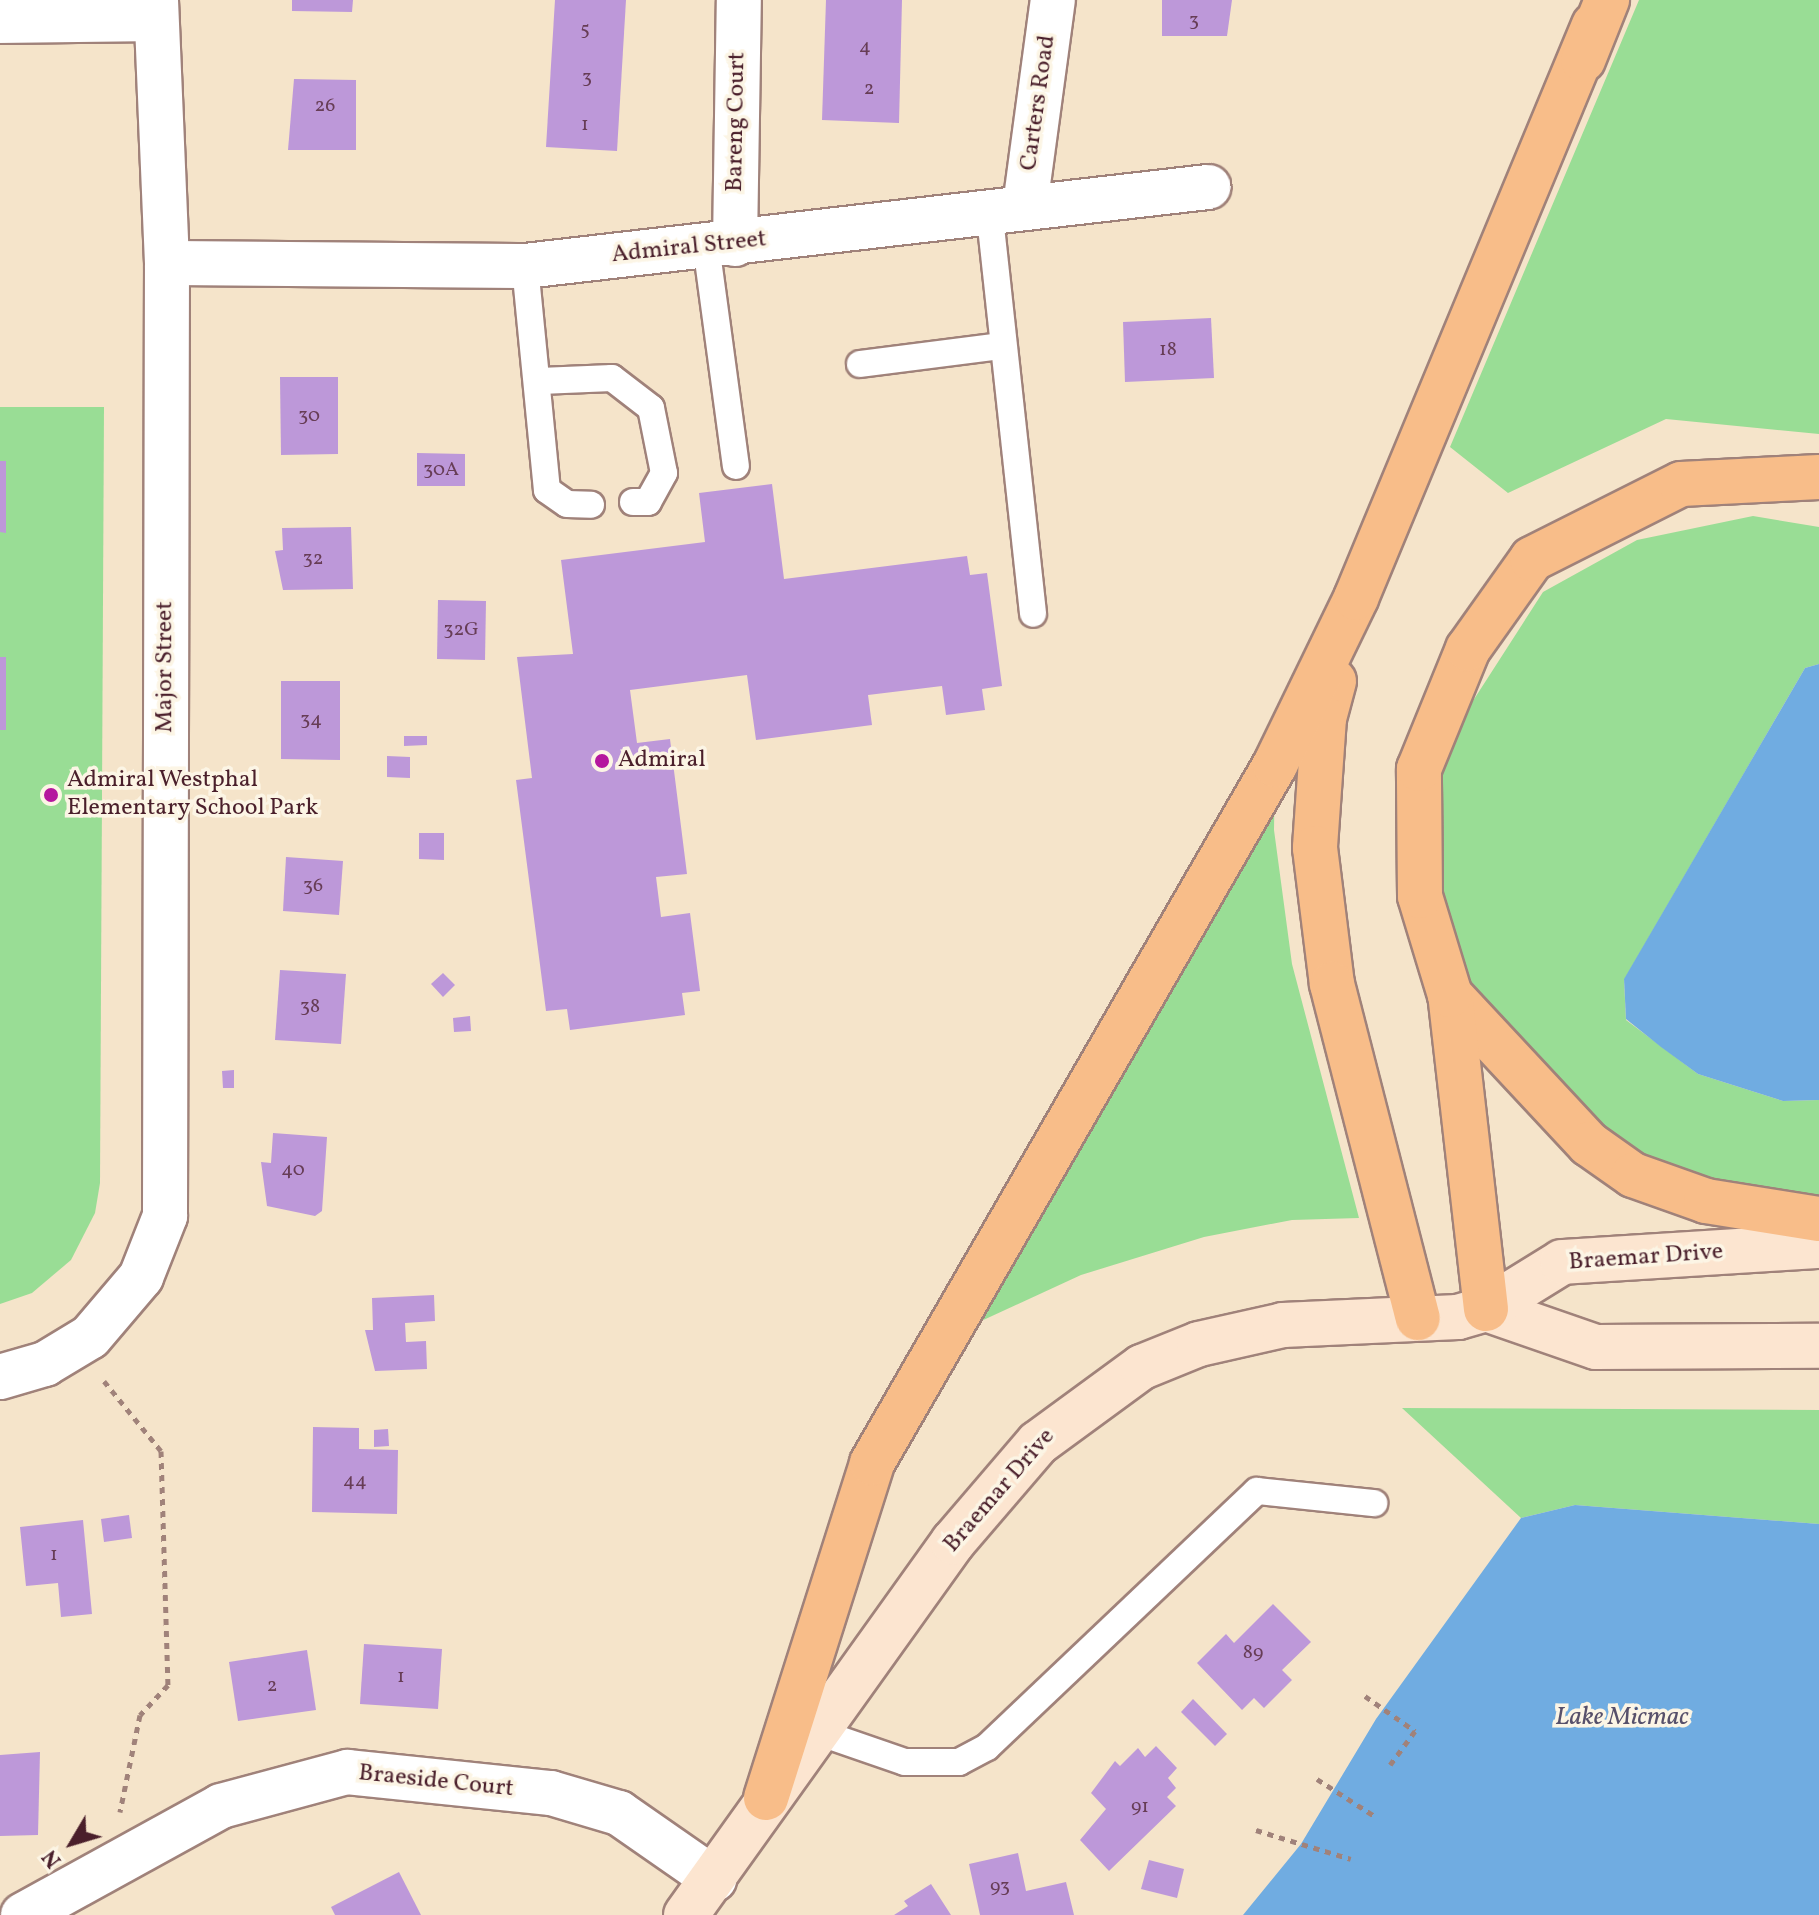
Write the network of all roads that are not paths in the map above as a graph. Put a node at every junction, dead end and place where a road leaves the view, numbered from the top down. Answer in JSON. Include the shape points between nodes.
{"nodes":[{"id":1,"x":739,"y":0,"type":"edge"},
{"id":2,"x":1053,"y":0,"type":"edge"},
{"id":3,"x":1604,"y":0,"type":"edge"},
{"id":4,"x":156,"y":10,"type":"edge"},
{"id":5,"x":0,"y":21,"type":"edge"},
{"id":6,"x":1208,"y":187,"type":"dead end"},
{"id":7,"x":1007,"y":207,"type":"junction"},
{"id":8,"x":720,"y":244,"type":"junction"},
{"id":9,"x":167,"y":263,"type":"junction"},
{"id":10,"x":525,"y":266,"type":"junction"},
{"id":11,"x":1001,"y":346,"type":"junction"},
{"id":12,"x":860,"y":364,"type":"dead end"},
{"id":13,"x":540,"y":381,"type":"junction"},
{"id":14,"x":736,"y":466,"type":"dead end"},
{"id":15,"x":1819,"y":477,"type":"edge"},
{"id":16,"x":633,"y":502,"type":"dead end"},
{"id":17,"x":591,"y":505,"type":"dead end"},
{"id":18,"x":1356,"y":598,"type":"junction"},
{"id":19,"x":1033,"y":614,"type":"dead end"},
{"id":20,"x":1450,"y":995,"type":"junction"},
{"id":21,"x":1819,"y":1219,"type":"edge"},
{"id":22,"x":1819,"y":1246,"type":"edge"},
{"id":23,"x":1486,"y":1309,"type":"junction"},
{"id":24,"x":1418,"y":1318,"type":"junction"},
{"id":25,"x":1819,"y":1346,"type":"edge"},
{"id":26,"x":0,"y":1377,"type":"edge"},
{"id":27,"x":1374,"y":1503,"type":"dead end"},
{"id":28,"x":815,"y":1731,"type":"junction"},
{"id":29,"x":766,"y":1798,"type":"junction"},
{"id":30,"x":714,"y":1879,"type":"junction"},
{"id":31,"x":23,"y":1915,"type":"edge"},
{"id":32,"x":686,"y":1915,"type":"edge"}],
"edges":[{"from":1,"to":8,"type":"street","name":"Bareng Court"},
{"from":2,"to":7,"type":"street","name":"Carters Road"},
{"from":3,"to":18,"type":"main road"},
{"from":4,"to":5,"type":"street"},
{"from":4,"to":9,"type":"street","name":"Major Street"},
{"from":6,"to":7,"type":"street","name":"Admiral Street"},
{"from":7,"to":8,"type":"street","name":"Admiral Street"},
{"from":7,"to":11,"type":"lane"},
{"from":8,"to":10,"type":"street","name":"Admiral Street"},
{"from":8,"to":14,"type":"lane"},
{"from":9,"to":10,"type":"street","name":"Admiral Street"},
{"from":9,"to":26,"type":"street","name":"Major Street","via":[[165,1216],[150,1262],[92,1332]]},
{"from":10,"to":13,"type":"lane"},
{"from":11,"to":12,"type":"lane"},
{"from":11,"to":19,"type":"lane"},
{"from":13,"to":16,"type":"lane","via":[[612,378],[651,408],[664,473],[648,502]]},
{"from":13,"to":17,"type":"lane","via":[[547,490],[567,504]]},
{"from":15,"to":20,"type":"main road","via":[[1681,484],[1532,559],[1468,649],[1419,769],[1420,896]]},
{"from":18,"to":24,"type":"main road","via":[[1324,718],[1315,848],[1332,984]]},
{"from":18,"to":29,"type":"main road","via":[[1275,765],[872,1463]]},
{"from":20,"to":21,"type":"main road","via":[[1589,1144],[1633,1175],[1706,1201]]},
{"from":20,"to":23,"type":"main road"},
{"from":22,"to":23,"type":"main road","name":"Braemar Drive","via":[[1562,1262]]},
{"from":23,"to":24,"type":"main road","name":"Braemar Drive"},
{"from":23,"to":25,"type":"main road","name":"Braemar Drive","via":[[1596,1347]]},
{"from":24,"to":28,"type":"main road","name":"Braemar Drive","via":[[1283,1325],[1199,1344],[1085,1402],[1038,1443],[953,1542]]},
{"from":27,"to":28,"type":"lane","via":[[1257,1491],[987,1747],[959,1762],[905,1762]]},
{"from":28,"to":29,"type":"main road","name":"Braemar Drive"},
{"from":29,"to":30,"type":"main road","name":"Braemar Drive"},
{"from":30,"to":31,"type":"street","name":"Braeside Court","via":[[619,1813],[551,1793],[347,1772],[221,1806]]},
{"from":30,"to":32,"type":"main road","name":"Braemar Drive"}]}
